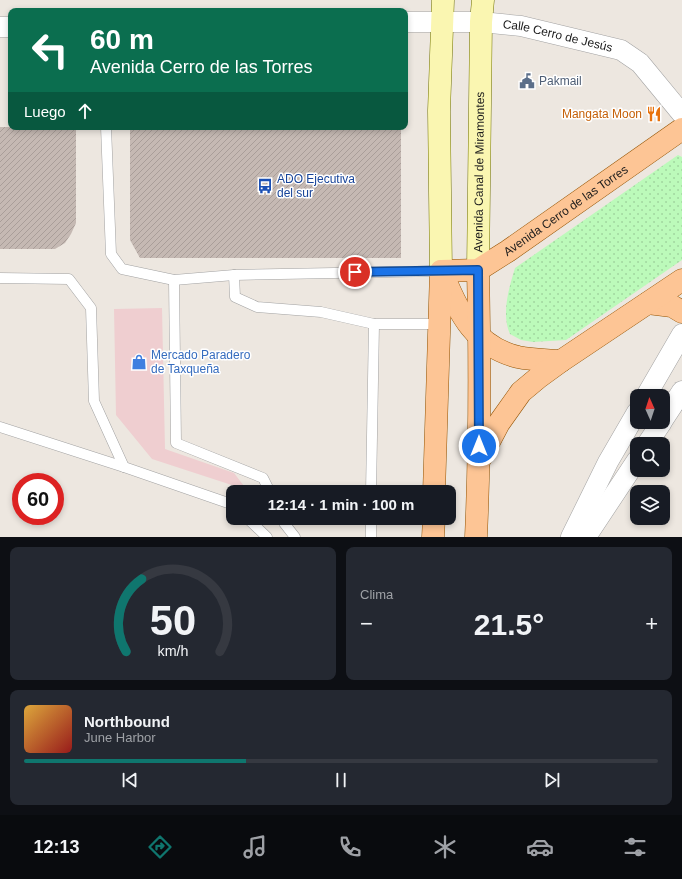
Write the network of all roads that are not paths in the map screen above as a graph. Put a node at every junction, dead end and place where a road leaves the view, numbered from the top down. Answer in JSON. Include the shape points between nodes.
{"nodes":[{"id":1,"x":444,"y":0,"type":"edge"},
{"id":2,"x":483,"y":0,"type":"edge"},
{"id":3,"x":408,"y":22,"type":"edge"},
{"id":4,"x":442,"y":22,"type":"junction"},
{"id":5,"x":481,"y":22,"type":"junction"},
{"id":6,"x":682,"y":114,"type":"edge"},
{"id":7,"x":682,"y":129,"type":"edge"},
{"id":8,"x":106,"y":130,"type":"edge"},
{"id":9,"x":441,"y":270,"type":"junction"},
{"id":10,"x":478,"y":270,"type":"junction"},
{"id":11,"x":234,"y":275,"type":"junction"},
{"id":12,"x":0,"y":278,"type":"edge"},
{"id":13,"x":174,"y":280,"type":"junction"},
{"id":14,"x":682,"y":280,"type":"edge"},
{"id":15,"x":648,"y":303,"type":"junction"},
{"id":16,"x":682,"y":312,"type":"edge"},
{"id":17,"x":374,"y":324,"type":"junction"},
{"id":18,"x":440,"y":324,"type":"junction"},
{"id":19,"x":682,"y":334,"type":"edge"},
{"id":20,"x":479,"y":336,"type":"junction"},
{"id":21,"x":561,"y":361,"type":"junction"},
{"id":22,"x":650,"y":389,"type":"edge"},
{"id":23,"x":682,"y":391,"type":"edge"},
{"id":24,"x":670,"y":409,"type":"edge"},
{"id":25,"x":630,"y":424,"type":"edge"},
{"id":26,"x":0,"y":427,"type":"edge"},
{"id":27,"x":479,"y":461,"type":"junction"},
{"id":28,"x":124,"y":467,"type":"junction"},
{"id":29,"x":630,"y":471,"type":"edge"},
{"id":30,"x":267,"y":485,"type":"edge"},
{"id":31,"x":371,"y":485,"type":"edge"},
{"id":32,"x":434,"y":485,"type":"edge"},
{"id":33,"x":226,"y":502,"type":"edge"},
{"id":34,"x":254,"y":525,"type":"edge"},
{"id":35,"x":286,"y":525,"type":"edge"},
{"id":36,"x":371,"y":525,"type":"edge"},
{"id":37,"x":434,"y":525,"type":"edge"},
{"id":38,"x":267,"y":537,"type":"edge"},
{"id":39,"x":295,"y":537,"type":"edge"},
{"id":40,"x":370,"y":537,"type":"edge"},
{"id":41,"x":433,"y":537,"type":"edge"},
{"id":42,"x":476,"y":537,"type":"edge"},
{"id":43,"x":571,"y":537,"type":"edge"},
{"id":44,"x":586,"y":537,"type":"edge"}],
"edges":[{"from":1,"to":4,"type":"main road"},
{"from":2,"to":5,"type":"main road","name":"Avenida Canal de Miramontes"},
{"from":3,"to":4,"type":"street","name":"Calle Cerro de Jesús"},
{"from":4,"to":5,"type":"street","name":"Calle Cerro de Jesús"},
{"from":4,"to":9,"type":"main road","via":[[439,111]]},
{"from":5,"to":6,"type":"street","name":"Calle Cerro de Jesús","via":[[521,26],[621,50],[640,63]]},
{"from":5,"to":10,"type":"main road","name":"Avenida Canal de Miramontes"},
{"from":7,"to":10,"type":"main road","name":"Avenida Cerro de las Torres"},
{"from":8,"to":13,"type":"lane","via":[[111,254],[122,269]]},
{"from":9,"to":10,"type":"main road"},
{"from":9,"to":11,"type":"lane"},
{"from":9,"to":18,"type":"main road"},
{"from":9,"to":20,"type":"main road","via":[[460,313]]},
{"from":10,"to":20,"type":"main road","name":"Avenida Canal de Miramontes"},
{"from":11,"to":13,"type":"lane"},
{"from":11,"to":17,"type":"lane","via":[[235,297],[257,307],[321,312]]},
{"from":12,"to":28,"type":"lane","via":[[69,279],[91,308],[94,401]]},
{"from":13,"to":30,"type":"lane","via":[[176,443],[264,478]]},
{"from":14,"to":15,"type":"main road"},
{"from":15,"to":16,"type":"main road","via":[[672,306]]},
{"from":15,"to":21,"type":"main road"},
{"from":17,"to":18,"type":"lane"},
{"from":17,"to":31,"type":"lane"},
{"from":18,"to":32,"type":"main road"},
{"from":19,"to":22,"type":"street"},
{"from":20,"to":21,"type":"main road","via":[[496,348],[517,357]]},
{"from":20,"to":27,"type":"main road","name":"Avenida Canal de Miramontes"},
{"from":21,"to":27,"type":"main road","via":[[521,392],[499,422]]},
{"from":23,"to":24,"type":"street"},
{"from":25,"to":43,"type":"street"},
{"from":26,"to":28,"type":"lane"},
{"from":27,"to":42,"type":"main road","name":"Avenida Canal de Miramontes"},
{"from":28,"to":33,"type":"lane"},
{"from":29,"to":44,"type":"street"},
{"from":34,"to":38,"type":"lane"},
{"from":35,"to":39,"type":"lane"},
{"from":36,"to":40,"type":"lane"},
{"from":37,"to":41,"type":"main road"}]}
